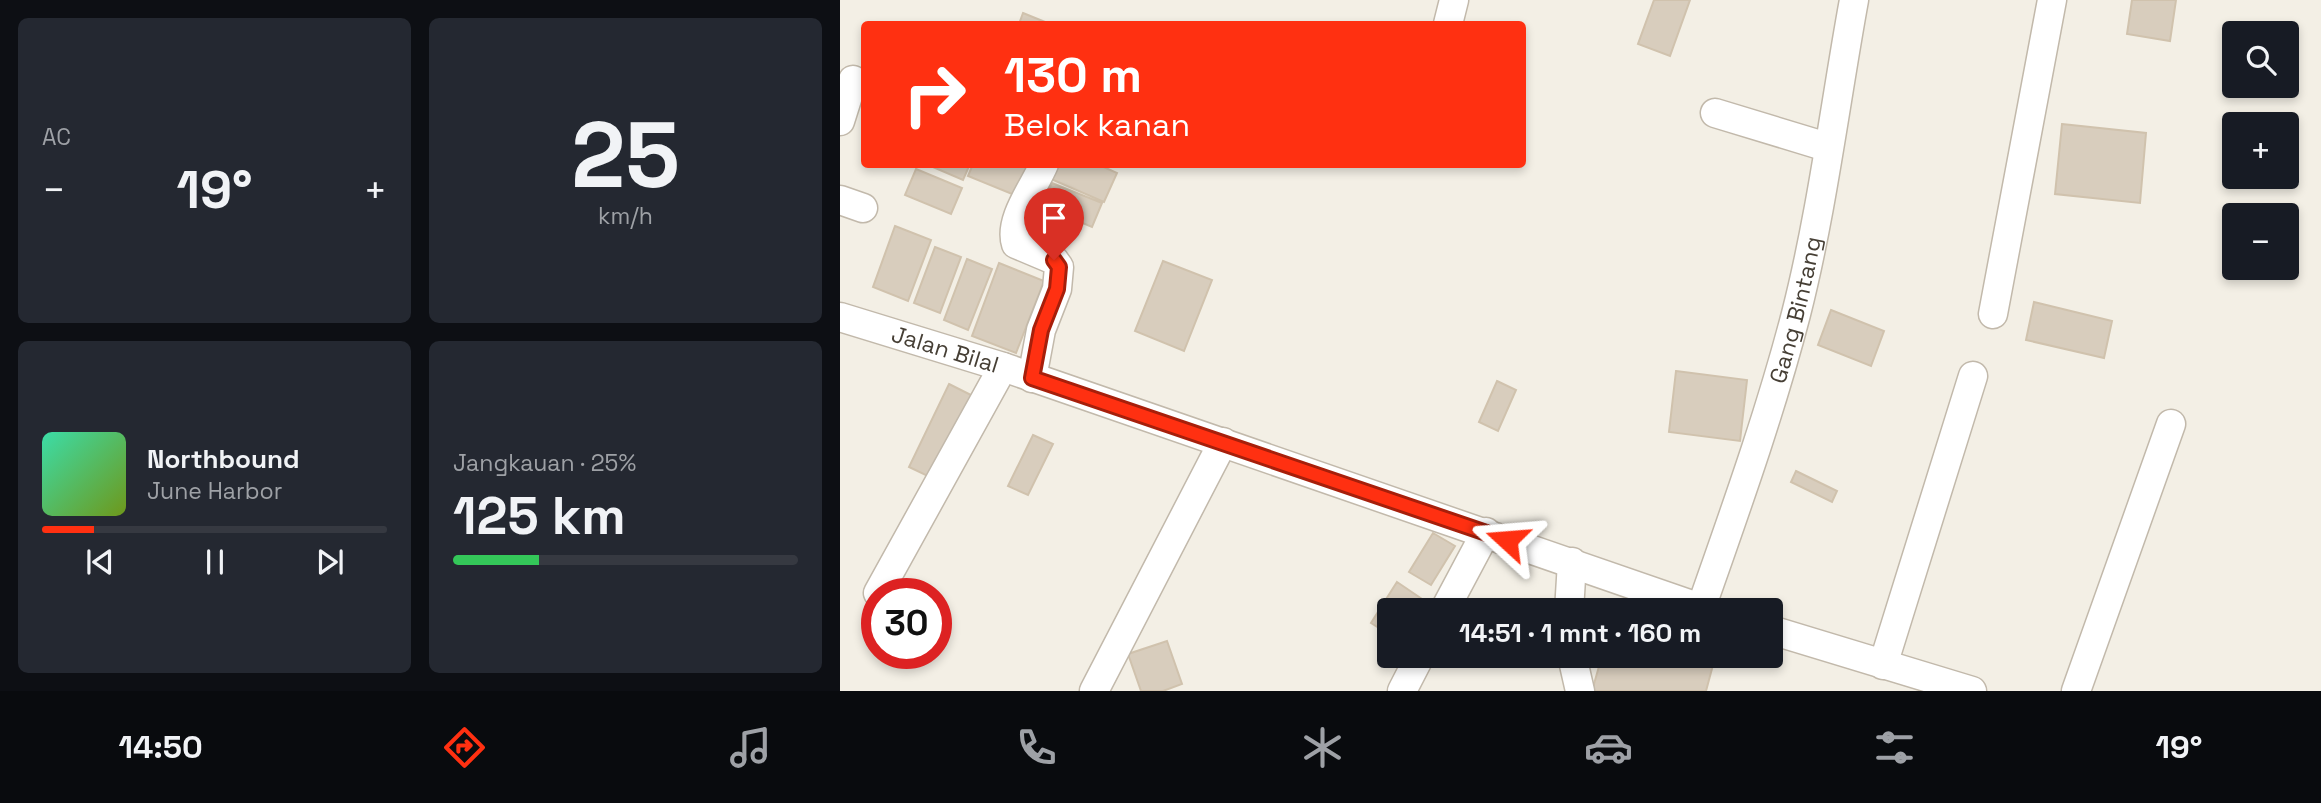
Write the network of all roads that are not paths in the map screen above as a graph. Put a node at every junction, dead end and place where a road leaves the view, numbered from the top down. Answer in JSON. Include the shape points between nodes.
{"nodes":[{"id":1,"x":1454,"y":0,"type":"edge"},
{"id":2,"x":1854,"y":0,"type":"edge"},
{"id":3,"x":2052,"y":0,"type":"edge"},
{"id":4,"x":1449,"y":21,"type":"edge"},
{"id":5,"x":853,"y":80,"type":"edge"},
{"id":6,"x":1715,"y":113,"type":"dead end"},
{"id":7,"x":840,"y":121,"type":"edge"},
{"id":8,"x":1827,"y":147,"type":"junction"},
{"id":9,"x":1042,"y":168,"type":"edge"},
{"id":10,"x":1993,"y":314,"type":"dead end"},
{"id":11,"x":840,"y":317,"type":"edge"},
{"id":12,"x":1003,"y":368,"type":"junction"},
{"id":13,"x":1973,"y":376,"type":"dead end"},
{"id":14,"x":1032,"y":378,"type":"junction"},
{"id":15,"x":2171,"y":424,"type":"dead end"},
{"id":16,"x":1223,"y":442,"type":"junction"},
{"id":17,"x":1486,"y":532,"type":"junction"},
{"id":18,"x":1572,"y":562,"type":"junction"},
{"id":19,"x":886,"y":578,"type":"edge"},
{"id":20,"x":1451,"y":598,"type":"edge"},
{"id":21,"x":1570,"y":598,"type":"edge"},
{"id":22,"x":1673,"y":598,"type":"edge"},
{"id":23,"x":1709,"y":598,"type":"edge"},
{"id":24,"x":1783,"y":634,"type":"edge"},
{"id":25,"x":1883,"y":665,"type":"junction"},
{"id":26,"x":1414,"y":668,"type":"edge"},
{"id":27,"x":1575,"y":668,"type":"edge"},
{"id":28,"x":1909,"y":682,"type":"edge"},
{"id":29,"x":1094,"y":691,"type":"edge"},
{"id":30,"x":1402,"y":691,"type":"edge"},
{"id":31,"x":1580,"y":691,"type":"edge"},
{"id":32,"x":1972,"y":691,"type":"edge"},
{"id":33,"x":2076,"y":691,"type":"edge"}],
"edges":[{"from":1,"to":4,"type":"street"},
{"from":2,"to":8,"type":"street","name":"Gang Bintang"},
{"from":3,"to":10,"type":"street"},
{"from":5,"to":7,"type":"street"},
{"from":6,"to":8,"type":"street"},
{"from":8,"to":23,"type":"street","name":"Gang Bintang","via":[[1796,314]]},
{"from":9,"to":14,"type":"street","via":[[1017,220],[1014,239],[1059,267]]},
{"from":11,"to":12,"type":"street","name":"Jalan Bilal"},
{"from":12,"to":14,"type":"street","name":"Jalan Bilal"},
{"from":12,"to":19,"type":"street"},
{"from":13,"to":25,"type":"street"},
{"from":14,"to":16,"type":"street","name":"Jalan Bilal"},
{"from":15,"to":33,"type":"street"},
{"from":16,"to":17,"type":"street","name":"Jalan Bilal"},
{"from":16,"to":29,"type":"street"},
{"from":17,"to":18,"type":"street","name":"Jalan Bilal"},
{"from":17,"to":20,"type":"street"},
{"from":18,"to":21,"type":"street"},
{"from":18,"to":22,"type":"street","name":"Jalan Bilal"},
{"from":24,"to":25,"type":"street"},
{"from":25,"to":28,"type":"street"},
{"from":26,"to":30,"type":"street"},
{"from":27,"to":31,"type":"street"},
{"from":28,"to":32,"type":"street"}]}
